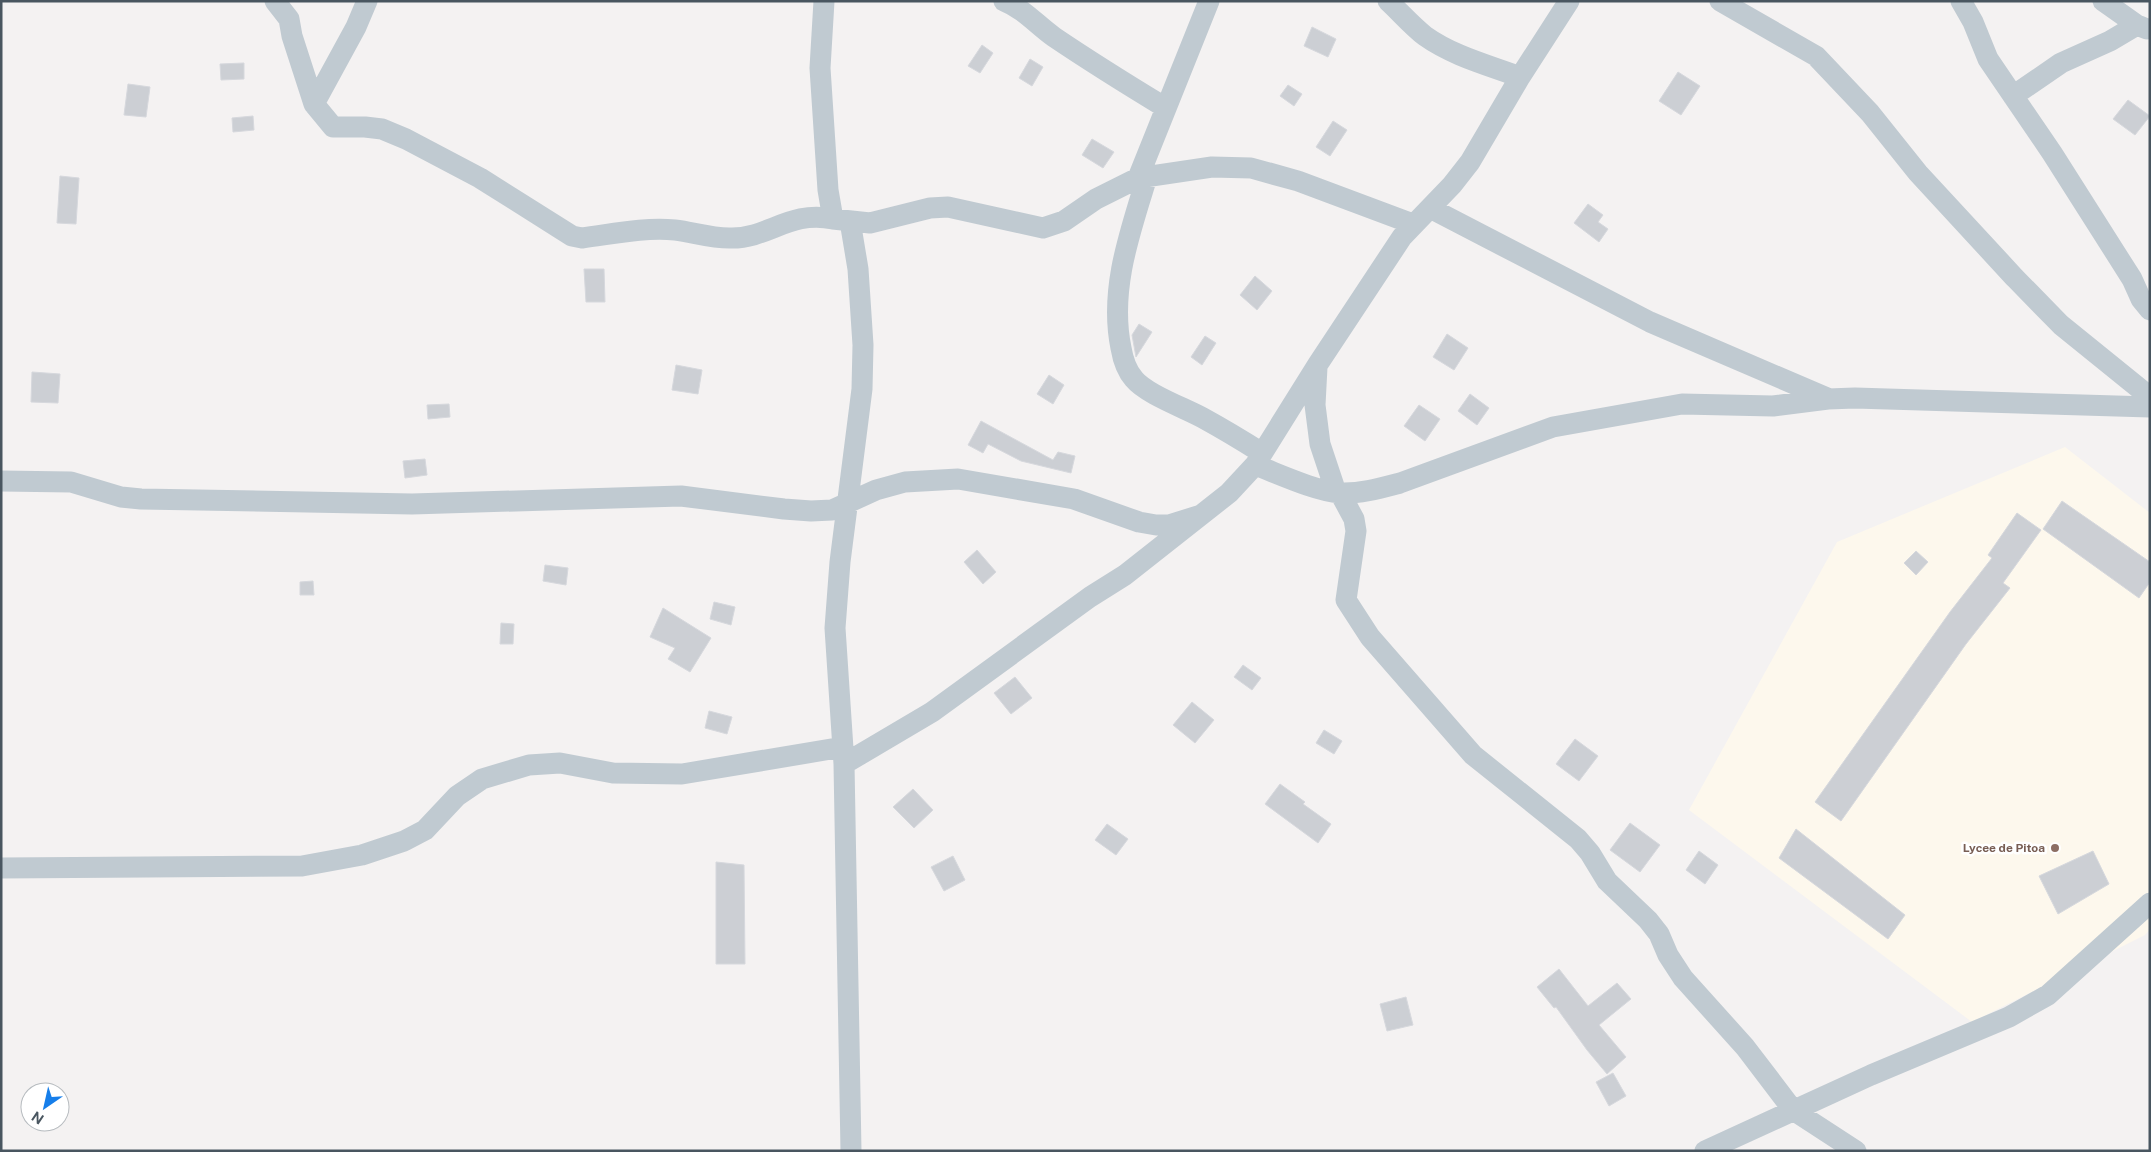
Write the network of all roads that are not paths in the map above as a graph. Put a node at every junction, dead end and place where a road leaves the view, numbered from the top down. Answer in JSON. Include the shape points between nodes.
{"nodes":[{"id":1,"x":275,"y":1,"type":"edge"},
{"id":2,"x":367,"y":1,"type":"edge"},
{"id":3,"x":824,"y":1,"type":"edge"},
{"id":4,"x":1004,"y":1,"type":"edge"},
{"id":5,"x":1208,"y":1,"type":"edge"},
{"id":6,"x":1388,"y":1,"type":"edge"},
{"id":7,"x":1569,"y":1,"type":"edge"},
{"id":8,"x":1720,"y":1,"type":"edge"},
{"id":9,"x":1961,"y":1,"type":"edge"},
{"id":10,"x":2102,"y":1,"type":"edge"},
{"id":11,"x":2143,"y":28,"type":"edge"},
{"id":12,"x":1520,"y":77,"type":"junction"},
{"id":13,"x":2013,"y":96,"type":"junction"},
{"id":14,"x":314,"y":104,"type":"junction"},
{"id":15,"x":1166,"y":108,"type":"junction"},
{"id":16,"x":1142,"y":178,"type":"junction"},
{"id":17,"x":1430,"y":208,"type":"junction"},
{"id":18,"x":841,"y":220,"type":"junction"},
{"id":19,"x":1413,"y":224,"type":"junction"},
{"id":20,"x":2150,"y":310,"type":"edge"},
{"id":21,"x":1318,"y":364,"type":"junction"},
{"id":22,"x":1828,"y":399,"type":"junction"},
{"id":23,"x":2148,"y":406,"type":"edge"},
{"id":24,"x":1259,"y":459,"type":"junction"},
{"id":25,"x":1,"y":481,"type":"edge"},
{"id":26,"x":1338,"y":492,"type":"junction"},
{"id":27,"x":847,"y":504,"type":"junction"},
{"id":28,"x":1201,"y":515,"type":"junction"},
{"id":29,"x":844,"y":755,"type":"junction"},
{"id":30,"x":1,"y":868,"type":"edge"},
{"id":31,"x":2150,"y":902,"type":"edge"},
{"id":32,"x":1793,"y":1110,"type":"junction"},
{"id":33,"x":851,"y":1151,"type":"edge"},
{"id":34,"x":1705,"y":1151,"type":"edge"},
{"id":35,"x":1856,"y":1151,"type":"edge"}],
"edges":[{"from":1,"to":14,"type":"street","via":[[289,19]]},
{"from":2,"to":14,"type":"street"},
{"from":3,"to":18,"type":"street","via":[[820,68],[828,190]]},
{"from":4,"to":15,"type":"street","via":[[1090,61]]},
{"from":5,"to":15,"type":"street"},
{"from":6,"to":12,"type":"street","via":[[1434,42]]},
{"from":7,"to":12,"type":"street"},
{"from":8,"to":23,"type":"street","via":[[1816,56],[2014,278]]},
{"from":9,"to":13,"type":"street","via":[[1988,59]]},
{"from":10,"to":11,"type":"street"},
{"from":11,"to":13,"type":"street","via":[[2061,63]]},
{"from":12,"to":17,"type":"street","via":[[1470,162]]},
{"from":13,"to":20,"type":"street"},
{"from":14,"to":18,"type":"street","via":[[333,127],[382,129],[406,139],[480,178],[572,236],[582,238],[654,229],[732,238],[751,235],[801,217]]},
{"from":15,"to":16,"type":"street"},
{"from":16,"to":18,"type":"street","via":[[1096,199],[1064,221],[1043,228],[948,207],[930,208],[870,223]]},
{"from":16,"to":19,"type":"street","via":[[1212,167],[1251,168],[1298,181]]},
{"from":16,"to":24,"type":"street","via":[[1116,305],[1118,337],[1125,366],[1134,381],[1205,419]]},
{"from":17,"to":19,"type":"street"},
{"from":17,"to":22,"type":"street","via":[[1650,322]]},
{"from":18,"to":27,"type":"street","via":[[858,268],[863,345],[862,388]]},
{"from":19,"to":21,"type":"street"},
{"from":21,"to":24,"type":"street"},
{"from":21,"to":26,"type":"street","via":[[1315,405],[1320,444]]},
{"from":22,"to":23,"type":"street"},
{"from":22,"to":26,"type":"street","via":[[1773,406],[1682,404],[1553,427],[1400,483],[1376,490]]},
{"from":24,"to":26,"type":"street"},
{"from":24,"to":28,"type":"street","via":[[1229,493]]},
{"from":25,"to":27,"type":"street","via":[[71,482],[121,497],[141,499],[412,504],[681,496],[784,510],[832,510]]},
{"from":26,"to":32,"type":"street","via":[[1354,519],[1356,531],[1346,600],[1370,637],[1473,755],[1578,839],[1607,881],[1653,927],[1683,978],[1745,1047]]},
{"from":27,"to":28,"type":"street","via":[[876,490],[905,482],[958,480],[1074,499],[1156,526]]},
{"from":27,"to":29,"type":"street","via":[[835,628]]},
{"from":28,"to":29,"type":"street","via":[[1125,575],[932,712]]},
{"from":29,"to":30,"type":"street","via":[[682,774],[614,773],[560,763],[529,765],[482,779],[457,796],[425,830],[404,841],[362,855],[302,866]]},
{"from":29,"to":33,"type":"street"},
{"from":31,"to":32,"type":"street","via":[[2048,995],[2009,1017]]},
{"from":32,"to":34,"type":"street"},
{"from":32,"to":35,"type":"street"}]}
